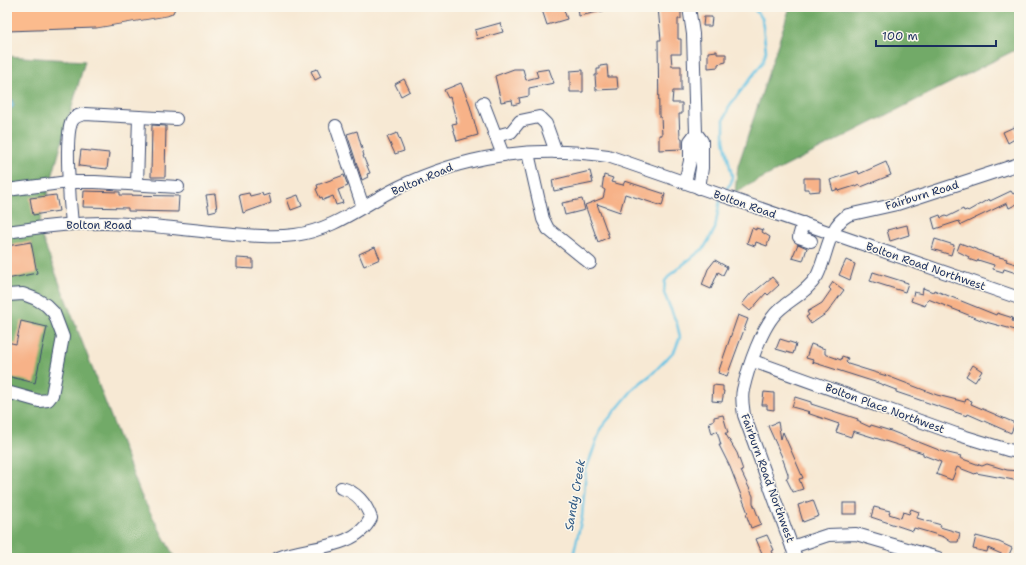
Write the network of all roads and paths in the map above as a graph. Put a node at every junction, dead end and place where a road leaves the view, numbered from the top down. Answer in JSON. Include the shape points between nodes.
{"nodes":[{"id":1,"x":113,"y":7,"type":"edge"},
{"id":2,"x":166,"y":7,"type":"edge"},
{"id":3,"x":689,"y":7,"type":"edge"},
{"id":4,"x":7,"y":8,"type":"edge"},
{"id":5,"x":7,"y":22,"type":"edge"},
{"id":6,"x":483,"y":103,"type":"dead end"},
{"id":7,"x":140,"y":117,"type":"junction"},
{"id":8,"x":176,"y":119,"type":"dead end"},
{"id":9,"x":336,"y":126,"type":"dead end"},
{"id":10,"x":496,"y":136,"type":"junction"},
{"id":11,"x":556,"y":152,"type":"junction"},
{"id":12,"x":528,"y":153,"type":"junction"},
{"id":13,"x":503,"y":155,"type":"junction"},
{"id":14,"x":696,"y":160,"type":"junction"},
{"id":15,"x":1019,"y":164,"type":"edge"},
{"id":16,"x":68,"y":182,"type":"junction"},
{"id":17,"x":685,"y":182,"type":"junction"},
{"id":18,"x":137,"y":184,"type":"junction"},
{"id":19,"x":178,"y":187,"type":"dead end"},
{"id":20,"x":699,"y":188,"type":"junction"},
{"id":21,"x":7,"y":190,"type":"edge"},
{"id":22,"x":363,"y":207,"type":"junction"},
{"id":23,"x":72,"y":224,"type":"junction"},
{"id":24,"x":803,"y":224,"type":"junction"},
{"id":25,"x":7,"y":232,"type":"edge"},
{"id":26,"x":832,"y":234,"type":"junction"},
{"id":27,"x":811,"y":241,"type":"dead end"},
{"id":28,"x":590,"y":263,"type":"dead end"},
{"id":29,"x":7,"y":295,"type":"edge"},
{"id":30,"x":1019,"y":298,"type":"edge"},
{"id":31,"x":753,"y":361,"type":"junction"},
{"id":32,"x":7,"y":392,"type":"edge"},
{"id":33,"x":1019,"y":452,"type":"edge"},
{"id":34,"x":341,"y":488,"type":"dead end"},
{"id":35,"x":794,"y":553,"type":"edge"},
{"id":36,"x":278,"y":558,"type":"edge"},
{"id":37,"x":938,"y":558,"type":"edge"}],
"edges":[{"from":1,"to":4,"type":"highway"},
{"from":2,"to":5,"type":"highway","via":[[96,19]]},
{"from":3,"to":14,"type":"street","via":[[693,34],[696,133],[690,140]]},
{"from":6,"to":10,"type":"street"},
{"from":7,"to":8,"type":"street"},
{"from":7,"to":16,"type":"street","via":[[85,114],[77,116],[72,121],[70,129]]},
{"from":7,"to":18,"type":"street"},
{"from":9,"to":22,"type":"street"},
{"from":10,"to":11,"type":"street","via":[[511,132],[520,121],[539,117],[546,124]]},
{"from":10,"to":13,"type":"street"},
{"from":11,"to":12,"type":"street","name":"Bolton Road"},
{"from":11,"to":17,"type":"street","name":"Bolton Road","via":[[575,151],[608,156]]},
{"from":12,"to":13,"type":"street","name":"Bolton Road"},
{"from":12,"to":28,"type":"street","via":[[545,224]]},
{"from":13,"to":22,"type":"street","name":"Bolton Road","via":[[450,165],[397,188]]},
{"from":14,"to":17,"type":"street"},
{"from":14,"to":20,"type":"street"},
{"from":15,"to":26,"type":"street","name":"Fairburn Road","via":[[898,204],[848,215],[839,222]]},
{"from":16,"to":18,"type":"street"},
{"from":16,"to":21,"type":"street"},
{"from":16,"to":23,"type":"street"},
{"from":17,"to":20,"type":"street","name":"Bolton Road"},
{"from":18,"to":19,"type":"street"},
{"from":20,"to":24,"type":"street","name":"Bolton Road"},
{"from":22,"to":23,"type":"street","name":"Bolton Road","via":[[333,224],[315,230],[277,236],[126,224]]},
{"from":23,"to":25,"type":"street","name":"Bolton Road"},
{"from":24,"to":26,"type":"street","name":"Bolton Road"},
{"from":24,"to":27,"type":"street","via":[[799,237]]},
{"from":26,"to":30,"type":"street","name":"Bolton Road Northwest"},
{"from":26,"to":31,"type":"street","name":"Fairburn Road Northwest","via":[[816,277],[805,290],[771,318],[763,331]]},
{"from":29,"to":32,"type":"street","via":[[23,294],[46,305],[54,313],[64,337],[52,395],[48,400],[39,401]]},
{"from":31,"to":33,"type":"street","name":"Bolton Place Northwest","via":[[956,434]]},
{"from":31,"to":35,"type":"street","name":"Fairburn Road Northwest","via":[[743,391],[744,415]]},
{"from":34,"to":36,"type":"street","via":[[351,490],[369,511],[371,518],[366,528],[344,541]]},
{"from":35,"to":37,"type":"street","via":[[828,535],[856,534]]}]}
